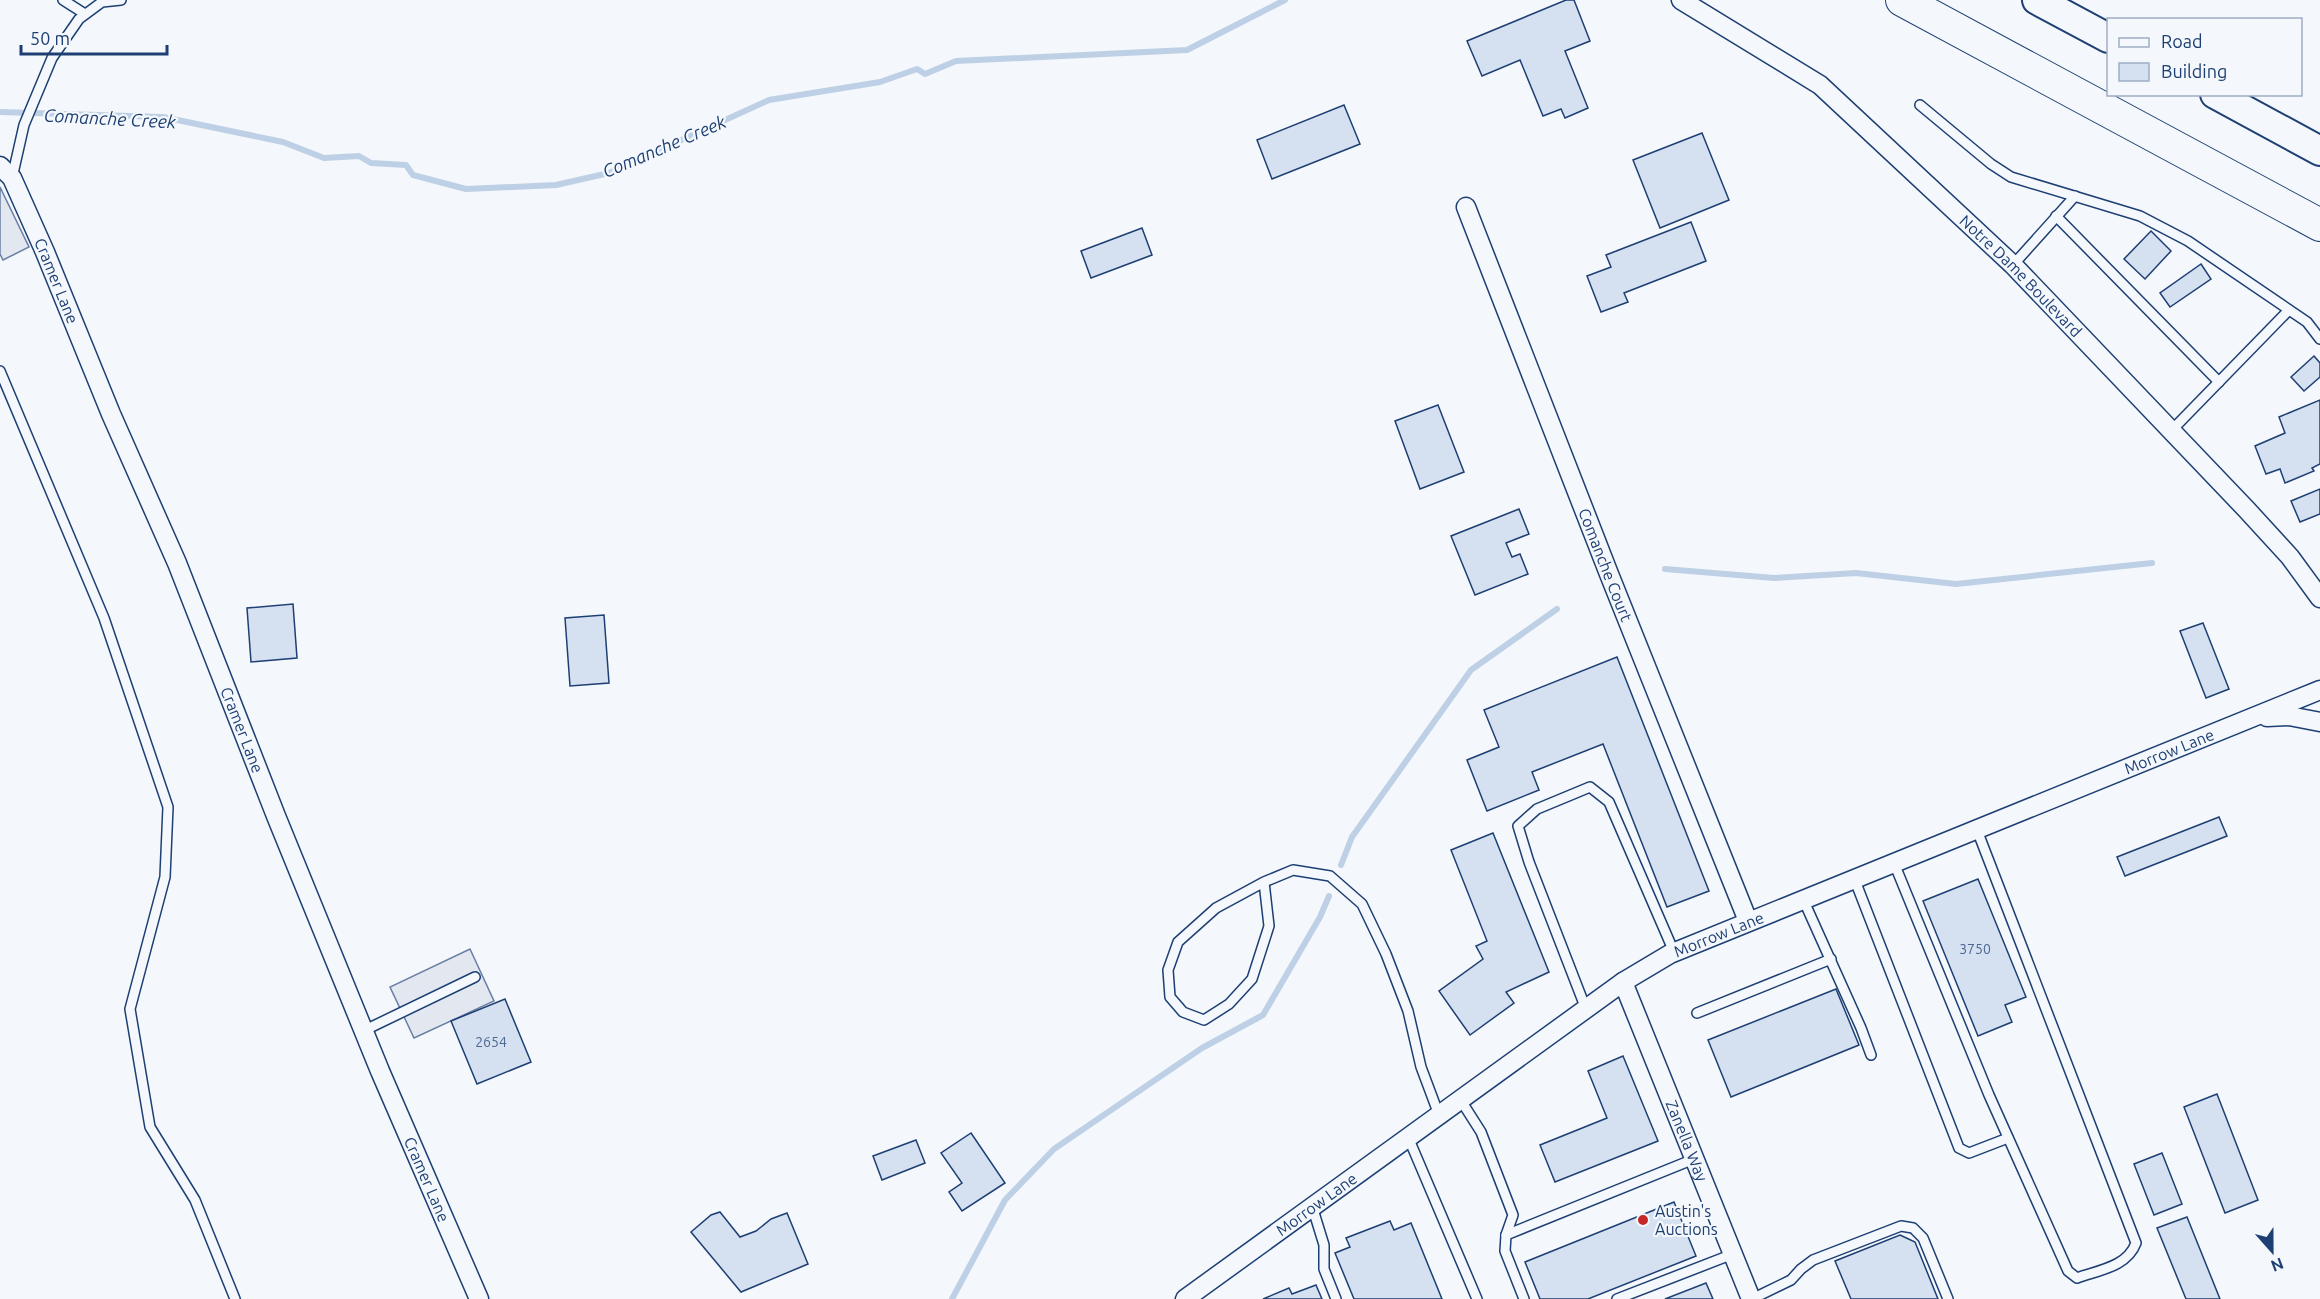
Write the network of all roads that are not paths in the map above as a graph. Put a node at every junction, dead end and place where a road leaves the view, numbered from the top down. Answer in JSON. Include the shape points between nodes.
{"nodes":[{"id":1,"x":63,"y":0,"type":"edge"},
{"id":2,"x":121,"y":0,"type":"edge"},
{"id":3,"x":1681,"y":0,"type":"edge"},
{"id":4,"x":1902,"y":0,"type":"edge"},
{"id":5,"x":2037,"y":0,"type":"edge"},
{"id":6,"x":86,"y":15,"type":"junction"},
{"id":7,"x":2107,"y":37,"type":"edge"},
{"id":8,"x":2219,"y":96,"type":"edge"},
{"id":9,"x":1920,"y":105,"type":"dead end"},
{"id":10,"x":2320,"y":151,"type":"edge"},
{"id":11,"x":6,"y":172,"type":"edge"},
{"id":12,"x":2075,"y":196,"type":"junction"},
{"id":13,"x":1466,"y":207,"type":"dead end"},
{"id":14,"x":2056,"y":216,"type":"junction"},
{"id":15,"x":2320,"y":225,"type":"edge"},
{"id":16,"x":2013,"y":265,"type":"junction"},
{"id":17,"x":2289,"y":310,"type":"junction"},
{"id":18,"x":2320,"y":339,"type":"edge"},
{"id":19,"x":0,"y":371,"type":"edge"},
{"id":20,"x":2219,"y":382,"type":"junction"},
{"id":21,"x":2171,"y":431,"type":"junction"},
{"id":22,"x":2320,"y":598,"type":"edge"},
{"id":23,"x":2320,"y":690,"type":"edge"},
{"id":24,"x":2250,"y":718,"type":"junction"},
{"id":25,"x":2320,"y":722,"type":"edge"},
{"id":26,"x":1977,"y":830,"type":"junction"},
{"id":27,"x":1894,"y":863,"type":"junction"},
{"id":28,"x":1854,"y":878,"type":"junction"},
{"id":29,"x":1264,"y":882,"type":"junction"},
{"id":30,"x":1803,"y":899,"type":"junction"},
{"id":31,"x":1748,"y":921,"type":"junction"},
{"id":32,"x":1674,"y":952,"type":"junction"},
{"id":33,"x":1831,"y":959,"type":"junction"},
{"id":34,"x":475,"y":977,"type":"dead end"},
{"id":35,"x":1623,"y":982,"type":"junction"},
{"id":36,"x":1586,"y":1009,"type":"junction"},
{"id":37,"x":1697,"y":1013,"type":"dead end"},
{"id":38,"x":363,"y":1031,"type":"junction"},
{"id":39,"x":1871,"y":1055,"type":"dead end"},
{"id":40,"x":1460,"y":1099,"type":"junction"},
{"id":41,"x":1439,"y":1115,"type":"junction"},
{"id":42,"x":1408,"y":1137,"type":"junction"},
{"id":43,"x":2008,"y":1137,"type":"junction"},
{"id":44,"x":1694,"y":1159,"type":"junction"},
{"id":45,"x":1312,"y":1206,"type":"junction"},
{"id":46,"x":1506,"y":1235,"type":"junction"},
{"id":47,"x":1733,"y":1254,"type":"junction"},
{"id":48,"x":235,"y":1299,"type":"edge"},
{"id":49,"x":479,"y":1299,"type":"edge"},
{"id":50,"x":1185,"y":1299,"type":"edge"},
{"id":51,"x":1336,"y":1299,"type":"edge"},
{"id":52,"x":1477,"y":1299,"type":"edge"},
{"id":53,"x":1524,"y":1299,"type":"edge"},
{"id":54,"x":1617,"y":1299,"type":"edge"},
{"id":55,"x":1751,"y":1299,"type":"edge"},
{"id":56,"x":1948,"y":1299,"type":"edge"}],
"edges":[{"from":1,"to":6,"type":"lane"},
{"from":2,"to":6,"type":"lane","via":[[102,3]]},
{"from":3,"to":16,"type":"street","name":"Notre Dame Boulevard","via":[[1820,84]]},
{"from":4,"to":15,"type":"highway"},
{"from":5,"to":7,"type":"highway"},
{"from":6,"to":11,"type":"lane","via":[[79,19],[52,58]]},
{"from":8,"to":10,"type":"highway"},
{"from":9,"to":12,"type":"lane","via":[[2012,177]]},
{"from":11,"to":38,"type":"street","name":"Cramer Lane","via":[[45,252],[177,563]]},
{"from":12,"to":14,"type":"lane"},
{"from":12,"to":17,"type":"lane","via":[[2140,216],[2188,241]]},
{"from":13,"to":31,"type":"street","name":"Comanche Court"},
{"from":14,"to":16,"type":"lane"},
{"from":14,"to":20,"type":"lane"},
{"from":16,"to":21,"type":"street","name":"Notre Dame Boulevard"},
{"from":17,"to":18,"type":"lane","via":[[2307,322]]},
{"from":17,"to":20,"type":"lane"},
{"from":19,"to":48,"type":"lane","via":[[104,618],[168,807],[165,877],[130,1009],[150,1126],[195,1200]]},
{"from":20,"to":21,"type":"lane"},
{"from":21,"to":22,"type":"street","name":"Notre Dame Boulevard","via":[[2290,557]]},
{"from":23,"to":24,"type":"street","name":"Morrow Lane"},
{"from":24,"to":25,"type":"street","via":[[2289,716]]},
{"from":24,"to":26,"type":"street","name":"Morrow Lane"},
{"from":26,"to":27,"type":"street","name":"Morrow Lane"},
{"from":26,"to":43,"type":"lane","via":[[2136,1243],[2132,1255],[2117,1265],[2077,1278],[2068,1271]]},
{"from":27,"to":28,"type":"street","name":"Morrow Lane"},
{"from":27,"to":43,"type":"lane"},
{"from":28,"to":30,"type":"street","name":"Morrow Lane"},
{"from":28,"to":43,"type":"lane","via":[[1959,1148],[1969,1153]]},
{"from":29,"to":29,"type":"lane","via":[[1216,908],[1178,942],[1168,970],[1170,996],[1183,1012],[1204,1020],[1229,1004],[1252,979],[1269,926]]},
{"from":29,"to":41,"type":"lane","via":[[1293,870],[1330,876],[1362,904],[1408,1011],[1421,1067]]},
{"from":30,"to":31,"type":"street","name":"Morrow Lane"},
{"from":30,"to":33,"type":"lane"},
{"from":31,"to":32,"type":"street","name":"Morrow Lane"},
{"from":32,"to":35,"type":"street","name":"Morrow Lane"},
{"from":32,"to":36,"type":"lane","via":[[1609,802],[1590,787],[1537,809],[1518,826]]},
{"from":33,"to":37,"type":"lane"},
{"from":33,"to":39,"type":"lane"},
{"from":34,"to":38,"type":"lane"},
{"from":35,"to":36,"type":"street","name":"Morrow Lane"},
{"from":35,"to":44,"type":"street","name":"Zanella Way"},
{"from":36,"to":40,"type":"street","name":"Morrow Lane"},
{"from":38,"to":49,"type":"street","name":"Cramer Lane"},
{"from":40,"to":41,"type":"street","name":"Morrow Lane"},
{"from":40,"to":46,"type":"lane","via":[[1481,1132],[1513,1215]]},
{"from":41,"to":42,"type":"street","name":"Morrow Lane"},
{"from":42,"to":45,"type":"street","name":"Morrow Lane"},
{"from":42,"to":52,"type":"lane"},
{"from":44,"to":46,"type":"lane"},
{"from":44,"to":47,"type":"street","name":"Zanella Way"},
{"from":45,"to":50,"type":"street","name":"Morrow Lane"},
{"from":45,"to":51,"type":"lane","via":[[1324,1245],[1324,1269]]},
{"from":46,"to":53,"type":"lane","via":[[1505,1251]]},
{"from":47,"to":54,"type":"lane"},
{"from":47,"to":55,"type":"street","name":"Zanella Way"},
{"from":55,"to":56,"type":"lane","via":[[1791,1280],[1813,1260],[1901,1226],[1913,1228],[1923,1238]]}]}
